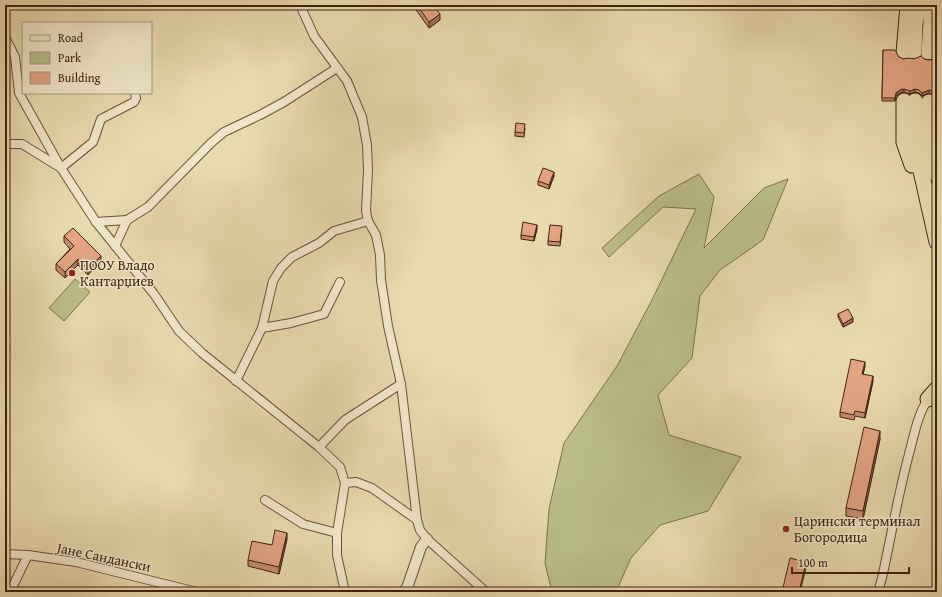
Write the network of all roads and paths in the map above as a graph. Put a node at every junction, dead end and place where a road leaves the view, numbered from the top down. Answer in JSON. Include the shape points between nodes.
{"nodes":[{"id":1,"x":300,"y":5,"type":"edge"},
{"id":2,"x":908,"y":5,"type":"edge"},
{"id":3,"x":919,"y":5,"type":"edge"},
{"id":4,"x":932,"y":5,"type":"edge"},
{"id":5,"x":5,"y":38,"type":"edge"},
{"id":6,"x":929,"y":54,"type":"dead end"},
{"id":7,"x":337,"y":68,"type":"junction"},
{"id":8,"x":135,"y":94,"type":"edge"},
{"id":9,"x":5,"y":144,"type":"edge"},
{"id":10,"x":61,"y":168,"type":"junction"},
{"id":11,"x":937,"y":208,"type":"edge"},
{"id":12,"x":127,"y":220,"type":"junction"},
{"id":13,"x":368,"y":221,"type":"junction"},
{"id":14,"x":96,"y":222,"type":"junction"},
{"id":15,"x":937,"y":242,"type":"edge"},
{"id":16,"x":115,"y":246,"type":"junction"},
{"id":17,"x":340,"y":282,"type":"dead end"},
{"id":18,"x":262,"y":328,"type":"junction"},
{"id":19,"x":236,"y":381,"type":"junction"},
{"id":20,"x":401,"y":384,"type":"junction"},
{"id":21,"x":934,"y":395,"type":"edge"},
{"id":22,"x":319,"y":447,"type":"junction"},
{"id":23,"x":345,"y":483,"type":"junction"},
{"id":24,"x":265,"y":500,"type":"dead end"},
{"id":25,"x":417,"y":520,"type":"junction"},
{"id":26,"x":337,"y":533,"type":"junction"},
{"id":27,"x":427,"y":539,"type":"junction"},
{"id":28,"x":5,"y":554,"type":"edge"},
{"id":29,"x":28,"y":555,"type":"junction"},
{"id":30,"x":10,"y":592,"type":"edge"},
{"id":31,"x":197,"y":592,"type":"edge"},
{"id":32,"x":346,"y":592,"type":"edge"},
{"id":33,"x":404,"y":592,"type":"edge"},
{"id":34,"x":486,"y":592,"type":"edge"},
{"id":35,"x":878,"y":592,"type":"edge"}],
"edges":[{"from":1,"to":7,"type":"street","via":[[314,36]]},
{"from":2,"to":3,"type":"highway","via":[[909,53]]},
{"from":4,"to":6,"type":"highway"},
{"from":5,"to":10,"type":"street","via":[[15,57],[19,93]]},
{"from":7,"to":12,"type":"street","via":[[284,102],[224,132],[210,142],[148,207]]},
{"from":7,"to":13,"type":"street","via":[[347,81],[362,117],[367,145]]},
{"from":8,"to":10,"type":"street","via":[[134,102],[100,119],[93,142]]},
{"from":9,"to":10,"type":"street","via":[[22,144]]},
{"from":10,"to":14,"type":"street"},
{"from":11,"to":15,"type":"highway","via":[[916,101],[914,140]]},
{"from":12,"to":14,"type":"street"},
{"from":12,"to":16,"type":"street"},
{"from":13,"to":18,"type":"street","via":[[334,231],[319,243],[292,256],[272,281]]},
{"from":13,"to":20,"type":"street","via":[[376,235],[388,326]]},
{"from":14,"to":16,"type":"street"},
{"from":16,"to":19,"type":"street","via":[[154,294],[179,331]]},
{"from":17,"to":18,"type":"street","via":[[324,314]]},
{"from":18,"to":19,"type":"street"},
{"from":19,"to":22,"type":"street"},
{"from":20,"to":22,"type":"street","via":[[345,420]]},
{"from":20,"to":25,"type":"street"},
{"from":21,"to":35,"type":"street","via":[[920,415],[904,472]]},
{"from":22,"to":23,"type":"street","via":[[340,467]]},
{"from":23,"to":25,"type":"street","via":[[356,482],[372,488]]},
{"from":23,"to":26,"type":"street"},
{"from":24,"to":26,"type":"street","via":[[303,524]]},
{"from":25,"to":27,"type":"street","via":[[420,530]]},
{"from":26,"to":32,"type":"street","via":[[337,555]]},
{"from":27,"to":33,"type":"street"},
{"from":27,"to":34,"type":"street"},
{"from":28,"to":29,"type":"street","name":"Јане Сандански"},
{"from":29,"to":30,"type":"street"},
{"from":29,"to":31,"type":"street","name":"Јане Сандански","via":[[76,562]]}]}
